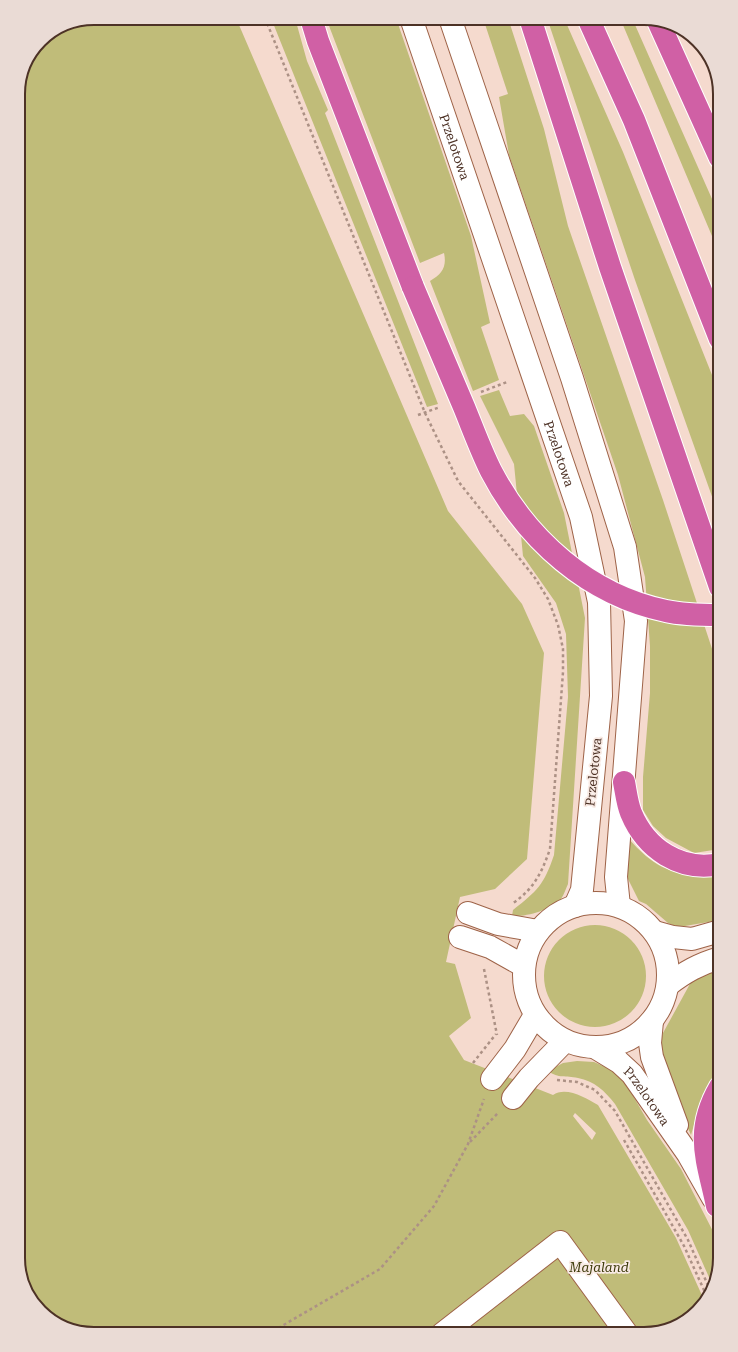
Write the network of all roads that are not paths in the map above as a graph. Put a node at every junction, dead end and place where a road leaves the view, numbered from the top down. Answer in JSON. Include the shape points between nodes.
{"nodes":[{"id":1,"x":313,"y":25,"type":"edge"},
{"id":2,"x":413,"y":25,"type":"edge"},
{"id":3,"x":452,"y":25,"type":"edge"},
{"id":4,"x":532,"y":25,"type":"edge"},
{"id":5,"x":591,"y":25,"type":"edge"},
{"id":6,"x":661,"y":27,"type":"edge"},
{"id":7,"x":713,"y":143,"type":"edge"},
{"id":8,"x":713,"y":321,"type":"edge"},
{"id":9,"x":713,"y":567,"type":"edge"},
{"id":10,"x":713,"y":614,"type":"edge"},
{"id":11,"x":624,"y":782,"type":"junction"},
{"id":12,"x":713,"y":865,"type":"edge"},
{"id":13,"x":575,"y":906,"type":"junction"},
{"id":14,"x":619,"y":906,"type":"junction"},
{"id":15,"x":468,"y":913,"type":"dead end"},
{"id":16,"x":538,"y":931,"type":"junction"},
{"id":17,"x":655,"y":932,"type":"junction"},
{"id":18,"x":713,"y":933,"type":"edge"},
{"id":19,"x":460,"y":937,"type":"dead end"},
{"id":20,"x":713,"y":960,"type":"edge"},
{"id":21,"x":524,"y":966,"type":"junction"},
{"id":22,"x":668,"y":985,"type":"junction"},
{"id":23,"x":535,"y":1015,"type":"junction"},
{"id":24,"x":652,"y":1021,"type":"junction"},
{"id":25,"x":565,"y":1041,"type":"junction"},
{"id":26,"x":596,"y":1048,"type":"junction"},
{"id":27,"x":492,"y":1079,"type":"road end"},
{"id":28,"x":513,"y":1098,"type":"road end"},
{"id":29,"x":713,"y":1100,"type":"edge"},
{"id":30,"x":688,"y":1154,"type":"junction"},
{"id":31,"x":713,"y":1186,"type":"edge"},
{"id":32,"x":713,"y":1200,"type":"edge"},
{"id":33,"x":451,"y":1327,"type":"edge"},
{"id":34,"x":623,"y":1327,"type":"edge"}],
"edges":[{"from":1,"to":10,"type":"highway","bridge":true,"via":[[414,287],[492,472],[519,514],[533,532],[577,573],[608,592],[632,602],[666,611]]},
{"from":2,"to":13,"type":"street","name":"Przelotowa","via":[[581,517],[599,602],[601,696],[582,890]]},
{"from":3,"to":11,"type":"street","via":[[572,378],[625,547],[636,620]]},
{"from":4,"to":9,"type":"highway","via":[[610,267]]},
{"from":5,"to":8,"type":"highway","via":[[634,120]]},
{"from":6,"to":7,"type":"highway"},
{"from":11,"to":12,"type":"highway","via":[[630,811],[645,839],[656,848],[684,862]]},
{"from":11,"to":14,"type":"street","via":[[616,877]]},
{"from":13,"to":14,"type":"street","name":"Przelotowa","via":[[597,903]]},
{"from":13,"to":16,"type":"street","name":"Przelotowa","via":[[555,916]]},
{"from":14,"to":17,"type":"street","name":"Przelotowa","via":[[639,917]]},
{"from":15,"to":16,"type":"street","via":[[498,924]]},
{"from":16,"to":21,"type":"street","name":"Przelotowa","via":[[529,947]]},
{"from":17,"to":18,"type":"street","name":"Przelotowa","via":[[672,937],[692,938]]},
{"from":17,"to":22,"type":"street","name":"Przelotowa","via":[[666,958]]},
{"from":19,"to":21,"type":"street","via":[[490,947]]},
{"from":20,"to":22,"type":"street","via":[[701,963]]},
{"from":21,"to":23,"type":"street","name":"Przelotowa","via":[[523,983]]},
{"from":22,"to":24,"type":"street","name":"Przelotowa","via":[[663,1004]]},
{"from":23,"to":25,"type":"street","name":"Przelotowa","via":[[548,1030]]},
{"from":23,"to":27,"type":"street","via":[[515,1049]]},
{"from":24,"to":26,"type":"street","name":"Przelotowa","via":[[636,1036],[617,1045]]},
{"from":24,"to":30,"type":"street","name":"Przelotowa","via":[[652,1057]]},
{"from":25,"to":26,"type":"street","name":"Przelotowa"},
{"from":25,"to":28,"type":"street"},
{"from":26,"to":30,"type":"street","name":"Przelotowa","via":[[619,1062],[632,1074]]},
{"from":29,"to":31,"type":"highway","via":[[704,1128],[704,1144]]},
{"from":30,"to":32,"type":"street","name":"Przelotowa"},
{"from":33,"to":34,"type":"street","via":[[560,1242]]}]}
